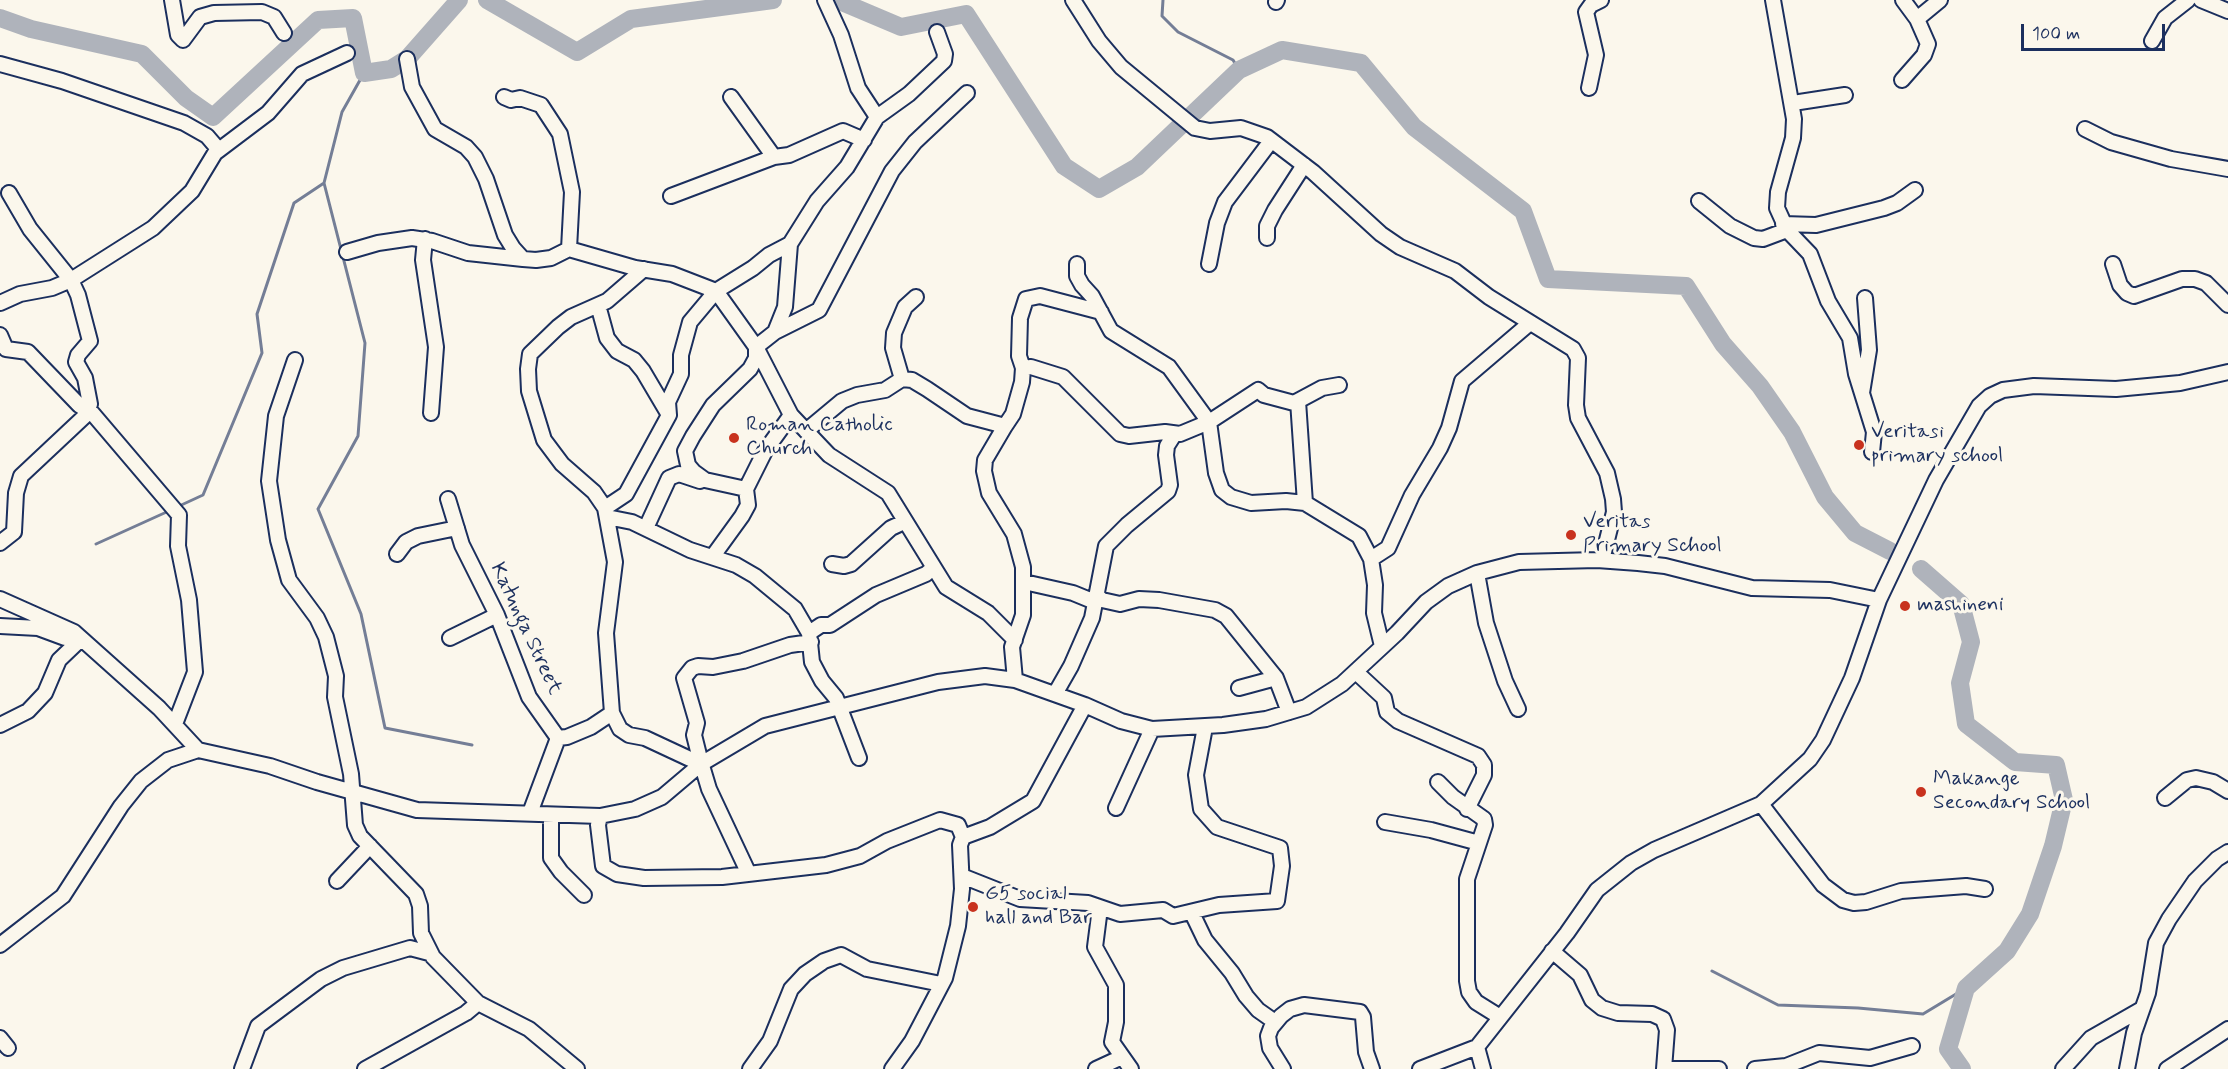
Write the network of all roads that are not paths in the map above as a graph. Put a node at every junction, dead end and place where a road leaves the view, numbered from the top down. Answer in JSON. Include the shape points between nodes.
{"nodes":[{"id":1,"x":172,"y":0,"type":"edge"},
{"id":2,"x":1073,"y":0,"type":"edge"},
{"id":3,"x":1601,"y":0,"type":"edge"},
{"id":4,"x":1773,"y":0,"type":"edge"},
{"id":5,"x":1903,"y":0,"type":"edge"},
{"id":6,"x":1940,"y":0,"type":"edge"},
{"id":7,"x":2188,"y":0,"type":"edge"},
{"id":8,"x":2201,"y":0,"type":"edge"},
{"id":9,"x":826,"y":2,"type":"edge"},
{"id":10,"x":2228,"y":11,"type":"edge"},
{"id":11,"x":1917,"y":18,"type":"junction"},
{"id":12,"x":937,"y":32,"type":"dead end"},
{"id":13,"x":284,"y":33,"type":"dead end"},
{"id":14,"x":2151,"y":41,"type":"dead end"},
{"id":15,"x":347,"y":53,"type":"dead end"},
{"id":16,"x":407,"y":59,"type":"dead end"},
{"id":17,"x":0,"y":64,"type":"edge"},
{"id":18,"x":1902,"y":80,"type":"dead end"},
{"id":19,"x":1589,"y":88,"type":"dead end"},
{"id":20,"x":967,"y":93,"type":"dead end"},
{"id":21,"x":1845,"y":95,"type":"dead end"},
{"id":22,"x":504,"y":97,"type":"dead end"},
{"id":23,"x":731,"y":97,"type":"dead end"},
{"id":24,"x":1793,"y":103,"type":"junction"},
{"id":25,"x":877,"y":117,"type":"junction"},
{"id":26,"x":2085,"y":129,"type":"dead end"},
{"id":27,"x":207,"y":136,"type":"junction"},
{"id":28,"x":864,"y":140,"type":"junction"},
{"id":29,"x":1270,"y":141,"type":"junction"},
{"id":30,"x":231,"y":142,"type":"junction"},
{"id":31,"x":219,"y":150,"type":"junction"},
{"id":32,"x":774,"y":157,"type":"junction"},
{"id":33,"x":1304,"y":165,"type":"junction"},
{"id":34,"x":2228,"y":169,"type":"edge"},
{"id":35,"x":1915,"y":190,"type":"dead end"},
{"id":36,"x":9,"y":194,"type":"dead end"},
{"id":37,"x":671,"y":196,"type":"dead end"},
{"id":38,"x":1699,"y":201,"type":"dead end"},
{"id":39,"x":1785,"y":227,"type":"junction"},
{"id":40,"x":1267,"y":238,"type":"dead end"},
{"id":41,"x":425,"y":239,"type":"junction"},
{"id":42,"x":790,"y":244,"type":"junction"},
{"id":43,"x":569,"y":249,"type":"junction"},
{"id":44,"x":347,"y":252,"type":"dead end"},
{"id":45,"x":523,"y":260,"type":"junction"},
{"id":46,"x":1077,"y":264,"type":"dead end"},
{"id":47,"x":1209,"y":264,"type":"dead end"},
{"id":48,"x":2113,"y":264,"type":"dead end"},
{"id":49,"x":644,"y":268,"type":"junction"},
{"id":50,"x":71,"y":280,"type":"junction"},
{"id":51,"x":716,"y":291,"type":"junction"},
{"id":52,"x":916,"y":297,"type":"dead end"},
{"id":53,"x":1865,"y":298,"type":"dead end"},
{"id":54,"x":0,"y":303,"type":"edge"},
{"id":55,"x":2228,"y":305,"type":"edge"},
{"id":56,"x":598,"y":306,"type":"junction"},
{"id":57,"x":1101,"y":312,"type":"junction"},
{"id":58,"x":1530,"y":323,"type":"junction"},
{"id":59,"x":775,"y":332,"type":"junction"},
{"id":60,"x":0,"y":335,"type":"edge"},
{"id":61,"x":756,"y":347,"type":"junction"},
{"id":62,"x":295,"y":360,"type":"dead end"},
{"id":63,"x":1023,"y":368,"type":"junction"},
{"id":64,"x":2228,"y":372,"type":"edge"},
{"id":65,"x":902,"y":379,"type":"junction"},
{"id":66,"x":1339,"y":385,"type":"dead end"},
{"id":67,"x":1862,"y":393,"type":"junction"},
{"id":68,"x":1298,"y":401,"type":"junction"},
{"id":69,"x":89,"y":411,"type":"junction"},
{"id":70,"x":431,"y":413,"type":"dead end"},
{"id":71,"x":669,"y":415,"type":"junction"},
{"id":72,"x":791,"y":415,"type":"junction"},
{"id":73,"x":1209,"y":422,"type":"junction"},
{"id":74,"x":1005,"y":426,"type":"junction"},
{"id":75,"x":806,"y":431,"type":"junction"},
{"id":76,"x":1174,"y":435,"type":"junction"},
{"id":77,"x":1872,"y":452,"type":"dead end"},
{"id":78,"x":705,"y":480,"type":"junction"},
{"id":79,"x":746,"y":489,"type":"junction"},
{"id":80,"x":448,"y":499,"type":"dead end"},
{"id":81,"x":1305,"y":503,"type":"junction"},
{"id":82,"x":606,"y":512,"type":"junction"},
{"id":83,"x":904,"y":522,"type":"junction"},
{"id":84,"x":457,"y":528,"type":"junction"},
{"id":85,"x":646,"y":528,"type":"junction"},
{"id":86,"x":0,"y":543,"type":"edge"},
{"id":87,"x":397,"y":554,"type":"dead end"},
{"id":88,"x":713,"y":556,"type":"junction"},
{"id":89,"x":1371,"y":559,"type":"junction"},
{"id":90,"x":1602,"y":560,"type":"junction"},
{"id":91,"x":832,"y":564,"type":"dead end"},
{"id":92,"x":933,"y":568,"type":"junction"},
{"id":93,"x":1477,"y":573,"type":"junction"},
{"id":94,"x":1024,"y":582,"type":"junction"},
{"id":95,"x":1096,"y":598,"type":"junction"},
{"id":96,"x":0,"y":599,"type":"edge"},
{"id":97,"x":1879,"y":600,"type":"junction"},
{"id":98,"x":497,"y":615,"type":"junction"},
{"id":99,"x":0,"y":626,"type":"edge"},
{"id":100,"x":78,"y":636,"type":"junction"},
{"id":101,"x":450,"y":638,"type":"dead end"},
{"id":102,"x":810,"y":638,"type":"junction"},
{"id":103,"x":1015,"y":640,"type":"junction"},
{"id":104,"x":1382,"y":646,"type":"junction"},
{"id":105,"x":1356,"y":672,"type":"junction"},
{"id":106,"x":1276,"y":678,"type":"junction"},
{"id":107,"x":1015,"y":680,"type":"junction"},
{"id":108,"x":1239,"y":688,"type":"dead end"},
{"id":109,"x":1055,"y":694,"type":"junction"},
{"id":110,"x":1085,"y":705,"type":"junction"},
{"id":111,"x":839,"y":707,"type":"junction"},
{"id":112,"x":1518,"y":709,"type":"dead end"},
{"id":113,"x":1289,"y":712,"type":"junction"},
{"id":114,"x":612,"y":713,"type":"junction"},
{"id":115,"x":176,"y":724,"type":"junction"},
{"id":116,"x":0,"y":725,"type":"edge"},
{"id":117,"x":1205,"y":727,"type":"junction"},
{"id":118,"x":1152,"y":729,"type":"junction"},
{"id":119,"x":558,"y":738,"type":"junction"},
{"id":120,"x":198,"y":750,"type":"junction"},
{"id":121,"x":859,"y":759,"type":"dead end"},
{"id":122,"x":700,"y":761,"type":"junction"},
{"id":123,"x":1438,"y":782,"type":"dead end"},
{"id":124,"x":2228,"y":791,"type":"edge"},
{"id":125,"x":352,"y":793,"type":"junction"},
{"id":126,"x":2165,"y":798,"type":"dead end"},
{"id":127,"x":1761,"y":804,"type":"junction"},
{"id":128,"x":1116,"y":808,"type":"dead end"},
{"id":129,"x":1467,"y":809,"type":"junction"},
{"id":130,"x":530,"y":813,"type":"junction"},
{"id":131,"x":551,"y":816,"type":"junction"},
{"id":132,"x":600,"y":816,"type":"junction"},
{"id":133,"x":1385,"y":822,"type":"dead end"},
{"id":134,"x":963,"y":837,"type":"junction"},
{"id":135,"x":1479,"y":843,"type":"junction"},
{"id":136,"x":370,"y":846,"type":"junction"},
{"id":137,"x":2228,"y":852,"type":"edge"},
{"id":138,"x":748,"y":872,"type":"junction"},
{"id":139,"x":962,"y":876,"type":"junction"},
{"id":140,"x":337,"y":881,"type":"dead end"},
{"id":141,"x":1985,"y":890,"type":"dead end"},
{"id":142,"x":584,"y":895,"type":"dead end"},
{"id":143,"x":1100,"y":908,"type":"junction"},
{"id":144,"x":1192,"y":912,"type":"junction"},
{"id":145,"x":420,"y":928,"type":"junction"},
{"id":146,"x":0,"y":945,"type":"edge"},
{"id":147,"x":410,"y":948,"type":"junction"},
{"id":148,"x":1552,"y":951,"type":"junction"},
{"id":149,"x":429,"y":953,"type":"junction"},
{"id":150,"x":941,"y":984,"type":"junction"},
{"id":151,"x":478,"y":1003,"type":"junction"},
{"id":152,"x":2140,"y":1010,"type":"junction"},
{"id":153,"x":1500,"y":1017,"type":"junction"},
{"id":154,"x":1275,"y":1022,"type":"junction"},
{"id":155,"x":2228,"y":1029,"type":"edge"},
{"id":156,"x":1912,"y":1046,"type":"dead end"},
{"id":157,"x":1477,"y":1047,"type":"junction"},
{"id":158,"x":1122,"y":1057,"type":"junction"},
{"id":159,"x":242,"y":1069,"type":"edge"},
{"id":160,"x":365,"y":1069,"type":"edge"},
{"id":161,"x":578,"y":1069,"type":"edge"},
{"id":162,"x":750,"y":1069,"type":"edge"},
{"id":163,"x":892,"y":1069,"type":"edge"},
{"id":164,"x":1096,"y":1069,"type":"edge"},
{"id":165,"x":1131,"y":1069,"type":"edge"},
{"id":166,"x":1283,"y":1069,"type":"edge"},
{"id":167,"x":1372,"y":1069,"type":"edge"},
{"id":168,"x":1420,"y":1069,"type":"edge"},
{"id":169,"x":1483,"y":1069,"type":"edge"},
{"id":170,"x":1664,"y":1069,"type":"edge"},
{"id":171,"x":1669,"y":1069,"type":"edge"},
{"id":172,"x":1719,"y":1069,"type":"edge"},
{"id":173,"x":1755,"y":1069,"type":"edge"},
{"id":174,"x":2063,"y":1069,"type":"edge"},
{"id":175,"x":2127,"y":1069,"type":"edge"},
{"id":176,"x":2167,"y":1069,"type":"edge"}],
"edges":[{"from":1,"to":13,"type":"street","via":[[178,35],[183,40],[200,18],[214,13],[262,12],[274,17]]},
{"from":2,"to":29,"type":"street","via":[[1121,67],[1195,128],[1253,130]]},
{"from":3,"to":19,"type":"street","via":[[1586,12],[1596,55]]},
{"from":4,"to":24,"type":"street"},
{"from":5,"to":11,"type":"street"},
{"from":6,"to":11,"type":"street"},
{"from":7,"to":14,"type":"street","via":[[2165,18]]},
{"from":8,"to":10,"type":"street"},
{"from":9,"to":25,"type":"street","via":[[858,88]]},
{"from":11,"to":18,"type":"street","via":[[1928,44],[1924,55]]},
{"from":12,"to":25,"type":"street","via":[[944,61]]},
{"from":15,"to":30,"type":"street","via":[[302,74],[268,113]]},
{"from":16,"to":45,"type":"street","via":[[412,87],[435,129],[466,147],[475,157],[505,235]]},
{"from":17,"to":27,"type":"street","via":[[177,120]]},
{"from":20,"to":59,"type":"street","via":[[915,142],[892,171],[819,310]]},
{"from":21,"to":24,"type":"street"},
{"from":22,"to":43,"type":"street","via":[[541,105],[560,134],[572,192]]},
{"from":23,"to":32,"type":"street"},
{"from":24,"to":39,"type":"street","via":[[1793,138],[1778,192],[1777,208]]},
{"from":25,"to":28,"type":"street"},
{"from":26,"to":34,"type":"street","via":[[2112,142],[2171,159]]},
{"from":27,"to":30,"type":"street","via":[[221,133]]},
{"from":27,"to":31,"type":"street"},
{"from":28,"to":32,"type":"street","via":[[843,131],[789,155]]},
{"from":28,"to":42,"type":"street"},
{"from":29,"to":33,"type":"street"},
{"from":29,"to":47,"type":"street","via":[[1225,202]]},
{"from":30,"to":31,"type":"street"},
{"from":31,"to":50,"type":"street","via":[[192,191],[153,228]]},
{"from":32,"to":37,"type":"street"},
{"from":33,"to":40,"type":"street","via":[[1275,210],[1267,226]]},
{"from":33,"to":58,"type":"street","via":[[1381,234],[1400,247],[1455,271]]},
{"from":35,"to":39,"type":"street","via":[[1884,208],[1816,225]]},
{"from":36,"to":50,"type":"street","via":[[30,229]]},
{"from":38,"to":39,"type":"street","via":[[1730,226],[1754,238],[1763,239]]},
{"from":39,"to":67,"type":"street","via":[[1810,254],[1828,301],[1845,326]]},
{"from":41,"to":44,"type":"street","via":[[389,241]]},
{"from":41,"to":45,"type":"street","via":[[468,253]]},
{"from":41,"to":70,"type":"street","via":[[423,260],[436,347]]},
{"from":42,"to":51,"type":"street"},
{"from":42,"to":59,"type":"street","via":[[784,308]]},
{"from":43,"to":45,"type":"street","via":[[551,258]]},
{"from":43,"to":49,"type":"street"},
{"from":46,"to":57,"type":"street","via":[[1077,276]]},
{"from":48,"to":55,"type":"street","via":[[2120,285],[2134,296],[2182,279],[2195,279],[2206,283]]},
{"from":49,"to":51,"type":"street"},
{"from":49,"to":56,"type":"street"},
{"from":50,"to":54,"type":"street"},
{"from":50,"to":69,"type":"street","via":[[89,335],[88,346],[76,362],[88,391]]},
{"from":51,"to":61,"type":"street"},
{"from":51,"to":71,"type":"street","via":[[690,322],[681,355],[681,374],[668,402]]},
{"from":52,"to":65,"type":"street","via":[[904,307],[894,333],[893,348]]},
{"from":53,"to":67,"type":"street","via":[[1869,350]]},
{"from":56,"to":71,"type":"street","via":[[606,338],[643,371]]},
{"from":56,"to":82,"type":"street","via":[[571,317],[539,344],[530,354],[528,369],[529,391],[544,440],[562,464],[594,492]]},
{"from":57,"to":63,"type":"street","via":[[1040,296],[1026,299],[1020,318],[1019,356]]},
{"from":57,"to":73,"type":"street","via":[[1117,337],[1169,367]]},
{"from":58,"to":89,"type":"street","via":[[1462,381],[1449,428],[1412,495],[1393,540],[1384,553]]},
{"from":58,"to":90,"type":"street","via":[[1573,349],[1578,358],[1578,418],[1606,473],[1613,499],[1614,512]]},
{"from":59,"to":61,"type":"street"},
{"from":60,"to":69,"type":"street","via":[[6,349],[28,352]]},
{"from":61,"to":72,"type":"street"},
{"from":61,"to":78,"type":"street","via":[[750,369],[713,405],[685,451],[688,465]]},
{"from":62,"to":125,"type":"street","via":[[276,416],[269,481],[289,580],[326,637],[336,676],[335,697]]},
{"from":63,"to":74,"type":"street","via":[[1017,401]]},
{"from":63,"to":76,"type":"street","via":[[1063,377],[1120,435]]},
{"from":64,"to":97,"type":"street","via":[[2180,383],[2115,389],[2034,386],[1990,396],[1979,406],[1936,480]]},
{"from":65,"to":74,"type":"street","via":[[912,380],[967,416]]},
{"from":65,"to":75,"type":"street","via":[[885,390],[842,401]]},
{"from":66,"to":68,"type":"street","via":[[1322,388]]},
{"from":67,"to":77,"type":"street","via":[[1874,432]]},
{"from":68,"to":73,"type":"street","via":[[1282,400],[1258,390]]},
{"from":68,"to":81,"type":"street"},
{"from":69,"to":86,"type":"street","via":[[21,476],[14,532]]},
{"from":69,"to":115,"type":"street","via":[[179,515],[178,546],[189,600],[195,672]]},
{"from":71,"to":82,"type":"street","via":[[626,494]]},
{"from":72,"to":75,"type":"street"},
{"from":72,"to":79,"type":"street","via":[[765,451]]},
{"from":73,"to":76,"type":"street"},
{"from":73,"to":81,"type":"street","via":[[1215,473],[1226,494],[1251,503]]},
{"from":74,"to":94,"type":"street","via":[[985,460],[986,481],[1017,544]]},
{"from":75,"to":83,"type":"street","via":[[829,455],[888,493]]},
{"from":76,"to":95,"type":"street","via":[[1167,446],[1168,491],[1106,546]]},
{"from":78,"to":79,"type":"street"},
{"from":78,"to":85,"type":"street","via":[[674,475],[669,478]]},
{"from":79,"to":88,"type":"street","via":[[748,505]]},
{"from":80,"to":84,"type":"street","name":"Katunga Street"},
{"from":81,"to":89,"type":"street","via":[[1359,536]]},
{"from":82,"to":85,"type":"street"},
{"from":82,"to":114,"type":"street","via":[[615,562],[606,633]]},
{"from":83,"to":91,"type":"street","via":[[891,528],[851,564]]},
{"from":83,"to":92,"type":"street"},
{"from":84,"to":87,"type":"street","via":[[418,536],[406,542]]},
{"from":84,"to":98,"type":"street","name":"Katunga Street"},
{"from":85,"to":88,"type":"street","via":[[690,550]]},
{"from":88,"to":102,"type":"street","via":[[736,565],[775,590],[795,609]]},
{"from":89,"to":104,"type":"street","via":[[1374,614]]},
{"from":90,"to":93,"type":"street","via":[[1519,562]]},
{"from":90,"to":97,"type":"street","via":[[1665,566],[1752,588],[1830,590]]},
{"from":92,"to":102,"type":"street","via":[[876,596],[830,625],[821,625]]},
{"from":92,"to":103,"type":"street","via":[[946,587],[988,613]]},
{"from":93,"to":104,"type":"street","via":[[1436,593]]},
{"from":93,"to":112,"type":"street","via":[[1486,623]]},
{"from":94,"to":95,"type":"street"},
{"from":94,"to":103,"type":"street","via":[[1023,615]]},
{"from":95,"to":106,"type":"street","via":[[1120,604],[1151,600],[1220,612]]},
{"from":95,"to":109,"type":"street","via":[[1084,639]]},
{"from":96,"to":100,"type":"street"},
{"from":97,"to":127,"type":"street","via":[[1852,678],[1823,740],[1794,776]]},
{"from":98,"to":101,"type":"street"},
{"from":98,"to":119,"type":"street","name":"Katunga Street","via":[[529,697]]},
{"from":99,"to":100,"type":"street","via":[[38,628],[65,638]]},
{"from":100,"to":115,"type":"street"},
{"from":100,"to":116,"type":"street","via":[[59,660],[45,693],[28,711]]},
{"from":102,"to":111,"type":"street","via":[[813,662]]},
{"from":102,"to":122,"type":"street","via":[[743,661],[692,668],[684,678],[697,723],[694,735]]},
{"from":103,"to":107,"type":"street"},
{"from":104,"to":105,"type":"street"},
{"from":105,"to":113,"type":"street","via":[[1314,703]]},
{"from":105,"to":129,"type":"street","via":[[1384,698],[1387,711],[1398,722],[1478,756],[1484,765],[1484,775]]},
{"from":106,"to":108,"type":"street"},
{"from":106,"to":113,"type":"street"},
{"from":107,"to":109,"type":"street"},
{"from":107,"to":111,"type":"street","via":[[985,676],[938,682]]},
{"from":109,"to":110,"type":"street"},
{"from":110,"to":118,"type":"street","via":[[1121,722]]},
{"from":110,"to":134,"type":"street","via":[[1033,801],[995,824]]},
{"from":111,"to":121,"type":"street"},
{"from":111,"to":122,"type":"street","via":[[765,726]]},
{"from":113,"to":117,"type":"street"},
{"from":114,"to":119,"type":"street","via":[[591,727]]},
{"from":114,"to":122,"type":"street","via":[[620,729],[629,735]]},
{"from":115,"to":120,"type":"street"},
{"from":117,"to":118,"type":"street"},
{"from":117,"to":144,"type":"street","via":[[1196,775],[1200,809],[1217,827],[1280,848],[1283,853],[1277,901],[1219,905]]},
{"from":118,"to":128,"type":"street"},
{"from":119,"to":130,"type":"street"},
{"from":120,"to":125,"type":"street","via":[[270,766]]},
{"from":120,"to":146,"type":"street","via":[[168,760],[141,781],[63,896]]},
{"from":122,"to":132,"type":"street","via":[[662,797],[647,805]]},
{"from":122,"to":138,"type":"street","via":[[720,815]]},
{"from":123,"to":129,"type":"street"},
{"from":124,"to":126,"type":"street","via":[[2196,778],[2187,780]]},
{"from":125,"to":130,"type":"street","via":[[437,813]]},
{"from":125,"to":136,"type":"street","via":[[355,825]]},
{"from":127,"to":141,"type":"street","via":[[1823,885],[1843,900],[1866,902],[1901,891],[1966,886]]},
{"from":127,"to":148,"type":"street","via":[[1631,863],[1597,890]]},
{"from":129,"to":135,"type":"street","via":[[1484,819]]},
{"from":130,"to":131,"type":"street"},
{"from":131,"to":132,"type":"street"},
{"from":131,"to":142,"type":"street","via":[[551,858]]},
{"from":132,"to":138,"type":"street","via":[[603,866],[617,874],[682,879]]},
{"from":133,"to":135,"type":"street"},
{"from":134,"to":138,"type":"street","via":[[958,825],[940,820],[860,856],[807,868]]},
{"from":134,"to":139,"type":"street"},
{"from":135,"to":153,"type":"street","via":[[1467,879],[1467,981],[1476,1002]]},
{"from":136,"to":140,"type":"street"},
{"from":136,"to":145,"type":"street","via":[[416,894]]},
{"from":137,"to":152,"type":"street","via":[[2195,881],[2169,919],[2156,943],[2148,993]]},
{"from":139,"to":143,"type":"street","via":[[1020,899],[1088,903]]},
{"from":139,"to":150,"type":"street","via":[[958,926]]},
{"from":143,"to":144,"type":"street","via":[[1120,914],[1162,910],[1173,916]]},
{"from":143,"to":158,"type":"street","via":[[1095,947],[1116,985],[1112,1042]]},
{"from":144,"to":154,"type":"street","via":[[1205,940],[1246,996]]},
{"from":145,"to":147,"type":"street"},
{"from":145,"to":149,"type":"street"},
{"from":147,"to":149,"type":"street"},
{"from":147,"to":159,"type":"street","via":[[332,973],[297,996],[258,1026]]},
{"from":148,"to":153,"type":"street"},
{"from":148,"to":170,"type":"street","via":[[1580,975],[1592,1000],[1602,1008],[1663,1019],[1667,1030]]},
{"from":149,"to":151,"type":"street"},
{"from":150,"to":162,"type":"street","via":[[867,969],[841,955],[825,961],[791,989],[770,1041]]},
{"from":150,"to":163,"type":"street","via":[[912,1041]]},
{"from":151,"to":160,"type":"street"},
{"from":151,"to":161,"type":"street","via":[[530,1029]]},
{"from":152,"to":174,"type":"street","via":[[2091,1038]]},
{"from":152,"to":175,"type":"street"},
{"from":153,"to":157,"type":"street"},
{"from":154,"to":166,"type":"street","via":[[1268,1036],[1270,1048]]},
{"from":154,"to":167,"type":"street","via":[[1290,1009],[1304,1005],[1355,1010],[1363,1017],[1364,1043]]},
{"from":155,"to":176,"type":"street"},
{"from":156,"to":173,"type":"street","via":[[1870,1058],[1819,1053],[1786,1066]]},
{"from":157,"to":168,"type":"street"},
{"from":157,"to":169,"type":"street"},
{"from":158,"to":164,"type":"street"},
{"from":158,"to":165,"type":"street"},
{"from":171,"to":172,"type":"street"}]}
